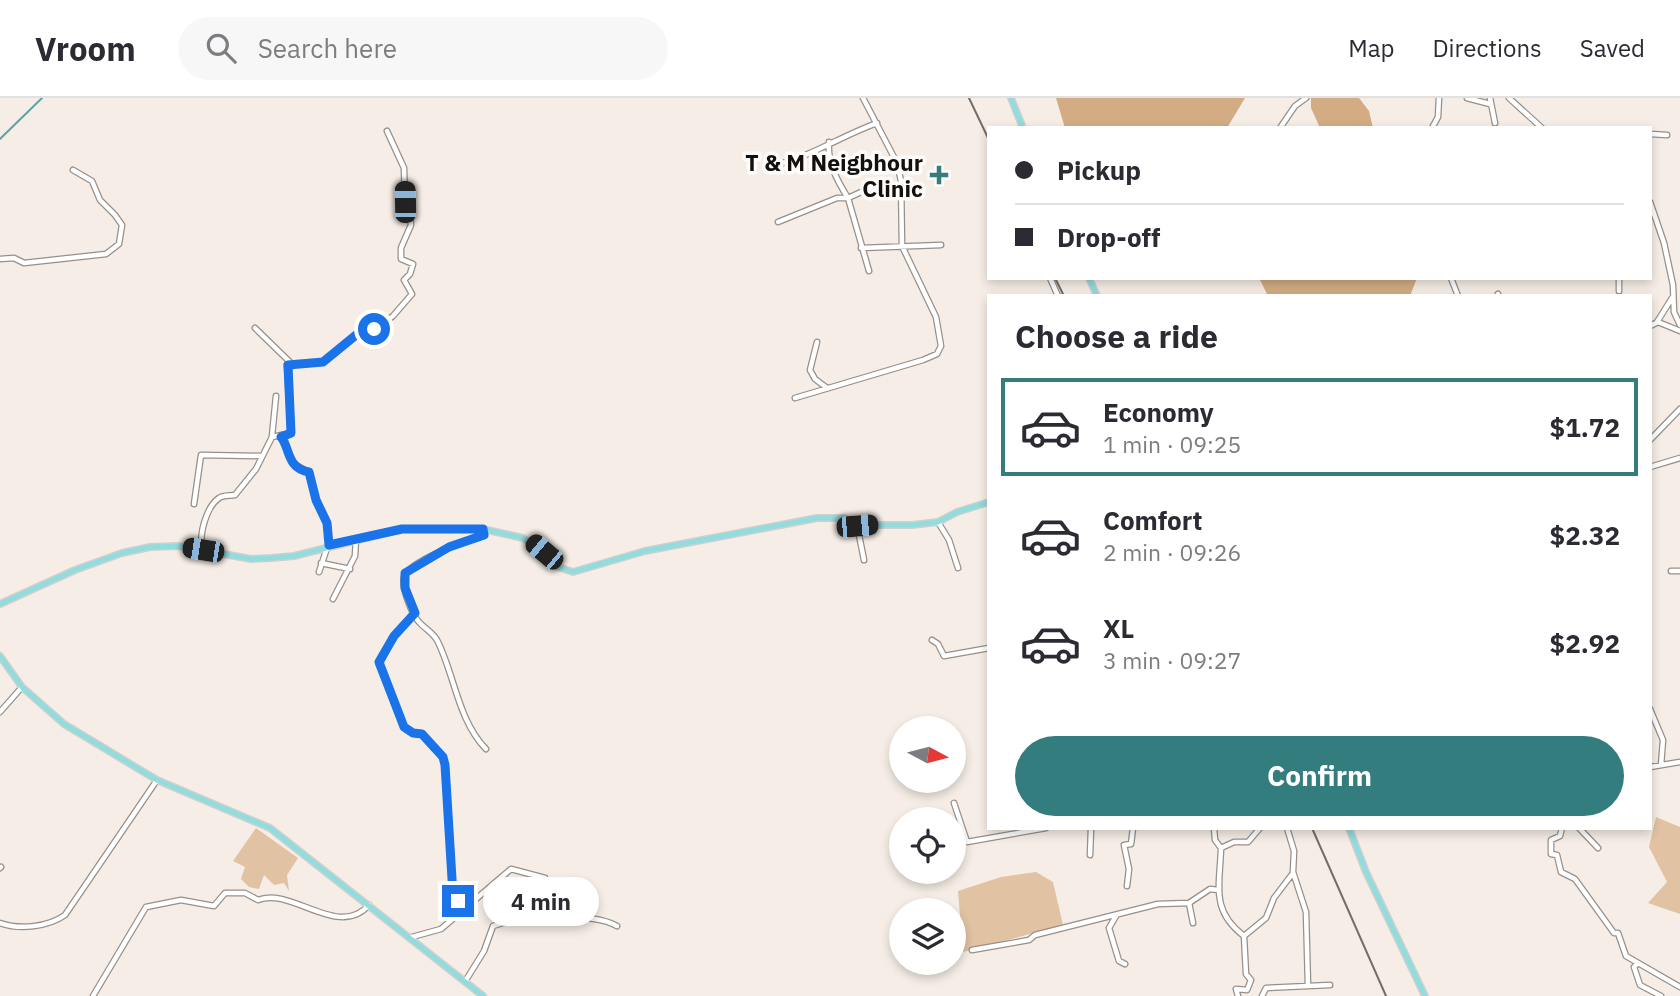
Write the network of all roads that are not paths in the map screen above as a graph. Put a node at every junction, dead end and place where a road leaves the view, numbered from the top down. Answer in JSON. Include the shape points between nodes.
{"nodes":[{"id":1,"x":863,"y":98,"type":"edge"},
{"id":2,"x":1011,"y":98,"type":"edge"},
{"id":3,"x":1306,"y":98,"type":"edge"},
{"id":4,"x":1439,"y":98,"type":"edge"},
{"id":5,"x":1467,"y":98,"type":"edge"},
{"id":6,"x":1520,"y":98,"type":"edge"},
{"id":7,"x":1511,"y":99,"type":"edge"},
{"id":8,"x":1490,"y":101,"type":"edge"},
{"id":9,"x":877,"y":123,"type":"junction"},
{"id":10,"x":1495,"y":124,"type":"dead end"},
{"id":11,"x":1022,"y":126,"type":"edge"},
{"id":12,"x":1281,"y":126,"type":"edge"},
{"id":13,"x":1433,"y":126,"type":"edge"},
{"id":14,"x":1540,"y":126,"type":"edge"},
{"id":15,"x":387,"y":131,"type":"dead end"},
{"id":16,"x":1652,"y":134,"type":"edge"},
{"id":17,"x":1667,"y":135,"type":"dead end"},
{"id":18,"x":830,"y":142,"type":"junction"},
{"id":19,"x":771,"y":166,"type":"dead end"},
{"id":20,"x":73,"y":170,"type":"dead end"},
{"id":21,"x":870,"y":188,"type":"dead end"},
{"id":22,"x":848,"y":198,"type":"junction"},
{"id":23,"x":1652,"y":204,"type":"edge"},
{"id":24,"x":778,"y":222,"type":"dead end"},
{"id":25,"x":941,"y":245,"type":"dead end"},
{"id":26,"x":902,"y":246,"type":"junction"},
{"id":27,"x":861,"y":248,"type":"junction"},
{"id":28,"x":0,"y":260,"type":"edge"},
{"id":29,"x":869,"y":271,"type":"dead end"},
{"id":30,"x":1619,"y":280,"type":"edge"},
{"id":31,"x":1680,"y":281,"type":"edge"},
{"id":32,"x":1673,"y":285,"type":"junction"},
{"id":33,"x":1619,"y":291,"type":"dead end"},
{"id":34,"x":1672,"y":298,"type":"junction"},
{"id":35,"x":1656,"y":323,"type":"junction"},
{"id":36,"x":1652,"y":325,"type":"edge"},
{"id":37,"x":1680,"y":325,"type":"edge"},
{"id":38,"x":255,"y":328,"type":"dead end"},
{"id":39,"x":1680,"y":331,"type":"edge"},
{"id":40,"x":817,"y":342,"type":"dead end"},
{"id":41,"x":292,"y":364,"type":"junction"},
{"id":42,"x":827,"y":388,"type":"junction"},
{"id":43,"x":276,"y":396,"type":"dead end"},
{"id":44,"x":795,"y":398,"type":"dead end"},
{"id":45,"x":1680,"y":409,"type":"edge"},
{"id":46,"x":272,"y":437,"type":"junction"},
{"id":47,"x":281,"y":437,"type":"junction"},
{"id":48,"x":1652,"y":438,"type":"edge"},
{"id":49,"x":262,"y":456,"type":"junction"},
{"id":50,"x":1680,"y":458,"type":"edge"},
{"id":51,"x":1652,"y":466,"type":"edge"},
{"id":52,"x":987,"y":503,"type":"edge"},
{"id":53,"x":194,"y":504,"type":"dead end"},
{"id":54,"x":938,"y":522,"type":"junction"},
{"id":55,"x":857,"y":526,"type":"junction"},
{"id":56,"x":483,"y":529,"type":"junction"},
{"id":57,"x":356,"y":538,"type":"junction"},
{"id":58,"x":331,"y":544,"type":"junction"},
{"id":59,"x":203,"y":550,"type":"junction"},
{"id":60,"x":864,"y":560,"type":"dead end"},
{"id":61,"x":321,"y":563,"type":"junction"},
{"id":62,"x":350,"y":569,"type":"junction"},
{"id":63,"x":958,"y":569,"type":"dead end"},
{"id":64,"x":1671,"y":571,"type":"dead end"},
{"id":65,"x":1680,"y":571,"type":"edge"},
{"id":66,"x":319,"y":572,"type":"dead end"},
{"id":67,"x":334,"y":599,"type":"dead end"},
{"id":68,"x":0,"y":604,"type":"edge"},
{"id":69,"x":415,"y":613,"type":"junction"},
{"id":70,"x":932,"y":640,"type":"dead end"},
{"id":71,"x":987,"y":648,"type":"edge"},
{"id":72,"x":0,"y":656,"type":"edge"},
{"id":73,"x":22,"y":687,"type":"junction"},
{"id":74,"x":0,"y":712,"type":"edge"},
{"id":75,"x":1652,"y":714,"type":"edge"},
{"id":76,"x":486,"y":749,"type":"dead end"},
{"id":77,"x":1680,"y":762,"type":"edge"},
{"id":78,"x":1661,"y":765,"type":"junction"},
{"id":79,"x":1652,"y":767,"type":"edge"},
{"id":80,"x":157,"y":780,"type":"junction"},
{"id":81,"x":954,"y":803,"type":"dead end"},
{"id":82,"x":1035,"y":830,"type":"edge"},
{"id":83,"x":1091,"y":830,"type":"edge"},
{"id":84,"x":1133,"y":830,"type":"edge"},
{"id":85,"x":1214,"y":830,"type":"edge"},
{"id":86,"x":1257,"y":830,"type":"edge"},
{"id":87,"x":1288,"y":830,"type":"edge"},
{"id":88,"x":1351,"y":830,"type":"edge"},
{"id":89,"x":1562,"y":830,"type":"edge"},
{"id":90,"x":1581,"y":830,"type":"edge"},
{"id":91,"x":1221,"y":848,"type":"junction"},
{"id":92,"x":1598,"y":848,"type":"dead end"},
{"id":93,"x":1090,"y":855,"type":"dead end"},
{"id":94,"x":1293,"y":872,"type":"junction"},
{"id":95,"x":545,"y":878,"type":"dead end"},
{"id":96,"x":1127,"y":886,"type":"dead end"},
{"id":97,"x":1217,"y":890,"type":"junction"},
{"id":98,"x":1188,"y":903,"type":"junction"},
{"id":99,"x":370,"y":905,"type":"junction"},
{"id":100,"x":467,"y":909,"type":"junction"},
{"id":101,"x":1116,"y":915,"type":"junction"},
{"id":102,"x":0,"y":923,"type":"edge"},
{"id":103,"x":1193,"y":923,"type":"dead end"},
{"id":104,"x":617,"y":926,"type":"dead end"},
{"id":105,"x":1244,"y":936,"type":"junction"},
{"id":106,"x":412,"y":937,"type":"junction"},
{"id":107,"x":972,"y":950,"type":"dead end"},
{"id":108,"x":1638,"y":963,"type":"junction"},
{"id":109,"x":1125,"y":964,"type":"dead end"},
{"id":110,"x":466,"y":980,"type":"junction"},
{"id":111,"x":1330,"y":985,"type":"dead end"},
{"id":112,"x":1308,"y":986,"type":"junction"},
{"id":113,"x":1680,"y":987,"type":"edge"},
{"id":114,"x":1236,"y":989,"type":"junction"},
{"id":115,"x":93,"y":996,"type":"edge"},
{"id":116,"x":483,"y":996,"type":"edge"},
{"id":117,"x":1230,"y":996,"type":"edge"},
{"id":118,"x":1238,"y":996,"type":"edge"},
{"id":119,"x":1262,"y":996,"type":"edge"},
{"id":120,"x":1425,"y":996,"type":"edge"},
{"id":121,"x":1661,"y":996,"type":"edge"}],
"edges":[{"from":1,"to":9,"type":"street"},
{"from":2,"to":11,"type":"main road"},
{"from":3,"to":12,"type":"street"},
{"from":4,"to":13,"type":"street"},
{"from":5,"to":8,"type":"street"},
{"from":6,"to":7,"type":"street"},
{"from":7,"to":14,"type":"street"},
{"from":8,"to":10,"type":"street"},
{"from":9,"to":18,"type":"street"},
{"from":9,"to":26,"type":"street","via":[[900,171]]},
{"from":15,"to":41,"type":"street","via":[[404,168],[411,225],[401,259],[413,264],[404,280],[412,294],[393,316],[356,335],[323,362]]},
{"from":16,"to":17,"type":"street"},
{"from":18,"to":19,"type":"street","via":[[799,160]]},
{"from":18,"to":22,"type":"street","via":[[828,152],[836,180]]},
{"from":20,"to":28,"type":"street","via":[[92,181],[100,200],[116,215],[122,225],[119,244],[106,254],[24,263],[14,258]]},
{"from":21,"to":22,"type":"street"},
{"from":22,"to":24,"type":"street","via":[[837,198]]},
{"from":22,"to":27,"type":"street"},
{"from":23,"to":32,"type":"street"},
{"from":25,"to":26,"type":"street"},
{"from":26,"to":27,"type":"street"},
{"from":26,"to":42,"type":"street","via":[[936,317],[940,351]]},
{"from":27,"to":29,"type":"street"},
{"from":30,"to":33,"type":"street"},
{"from":31,"to":32,"type":"street"},
{"from":32,"to":34,"type":"street"},
{"from":34,"to":35,"type":"street"},
{"from":34,"to":37,"type":"street"},
{"from":35,"to":36,"type":"street"},
{"from":35,"to":39,"type":"street"},
{"from":38,"to":41,"type":"street"},
{"from":40,"to":42,"type":"street","via":[[810,370]]},
{"from":41,"to":47,"type":"street","via":[[288,365],[291,433]]},
{"from":42,"to":44,"type":"street"},
{"from":43,"to":46,"type":"street"},
{"from":45,"to":48,"type":"street"},
{"from":46,"to":47,"type":"street"},
{"from":46,"to":49,"type":"street"},
{"from":47,"to":58,"type":"street","via":[[291,459],[309,472]]},
{"from":49,"to":53,"type":"street","via":[[201,455]]},
{"from":49,"to":59,"type":"street","via":[[235,495],[215,501],[202,526]]},
{"from":50,"to":51,"type":"street"},
{"from":52,"to":54,"type":"main road"},
{"from":54,"to":55,"type":"main road"},
{"from":54,"to":63,"type":"street"},
{"from":55,"to":56,"type":"main road","via":[[844,518],[817,518],[645,551],[573,572],[558,567],[523,538]]},
{"from":55,"to":60,"type":"street"},
{"from":56,"to":57,"type":"main road","via":[[412,528]]},
{"from":56,"to":69,"type":"street","via":[[484,535],[449,547],[405,573],[405,588]]},
{"from":57,"to":58,"type":"main road"},
{"from":57,"to":62,"type":"street"},
{"from":58,"to":59,"type":"main road","via":[[294,556],[251,559]]},
{"from":58,"to":61,"type":"street"},
{"from":59,"to":68,"type":"main road","via":[[161,546],[122,553]]},
{"from":61,"to":62,"type":"street"},
{"from":61,"to":66,"type":"street"},
{"from":62,"to":67,"type":"street"},
{"from":64,"to":65,"type":"street"},
{"from":69,"to":76,"type":"street","via":[[438,642],[468,723]]},
{"from":69,"to":100,"type":"street","via":[[394,636],[379,665],[404,727],[422,734],[443,757],[453,895]]},
{"from":70,"to":71,"type":"street","via":[[944,656]]},
{"from":72,"to":73,"type":"main road"},
{"from":73,"to":74,"type":"street"},
{"from":73,"to":80,"type":"main road","via":[[64,724]]},
{"from":75,"to":78,"type":"street","via":[[1661,735]]},
{"from":77,"to":78,"type":"street"},
{"from":78,"to":79,"type":"street"},
{"from":80,"to":99,"type":"main road","via":[[270,828]]},
{"from":80,"to":102,"type":"street","via":[[65,915],[38,925]]},
{"from":81,"to":82,"type":"street","via":[[967,842]]},
{"from":83,"to":93,"type":"street"},
{"from":84,"to":96,"type":"street","via":[[1131,844],[1124,845]]},
{"from":85,"to":91,"type":"street"},
{"from":86,"to":91,"type":"street","via":[[1248,842]]},
{"from":87,"to":94,"type":"street","via":[[1294,850]]},
{"from":88,"to":120,"type":"main road"},
{"from":89,"to":108,"type":"street","via":[[1551,840],[1559,869],[1575,878],[1618,933],[1624,953]]},
{"from":90,"to":92,"type":"street"},
{"from":91,"to":97,"type":"street"},
{"from":94,"to":105,"type":"street","via":[[1266,918]]},
{"from":94,"to":112,"type":"street","via":[[1306,912]]},
{"from":95,"to":100,"type":"street","via":[[511,869]]},
{"from":97,"to":98,"type":"street","via":[[1210,889]]},
{"from":97,"to":105,"type":"street","via":[[1230,926]]},
{"from":98,"to":101,"type":"street","via":[[1158,904]]},
{"from":98,"to":103,"type":"street"},
{"from":99,"to":106,"type":"main road"},
{"from":99,"to":115,"type":"street","via":[[364,912],[340,917],[274,897],[258,900],[245,893],[225,893],[214,906],[181,901],[153,904],[139,914]]},
{"from":100,"to":106,"type":"street","via":[[440,929]]},
{"from":101,"to":107,"type":"street","via":[[1029,940]]},
{"from":101,"to":109,"type":"street","via":[[1110,932],[1119,961]]},
{"from":104,"to":110,"type":"street","via":[[568,914],[556,902],[533,903],[515,919],[493,926]]},
{"from":105,"to":114,"type":"street","via":[[1246,974],[1251,979],[1247,990]]},
{"from":106,"to":110,"type":"main road"},
{"from":108,"to":113,"type":"street"},
{"from":108,"to":121,"type":"street","via":[[1634,967],[1639,983]]},
{"from":110,"to":116,"type":"main road"},
{"from":111,"to":112,"type":"street"},
{"from":112,"to":119,"type":"street","via":[[1266,988]]},
{"from":114,"to":117,"type":"street"},
{"from":114,"to":118,"type":"street"}]}
